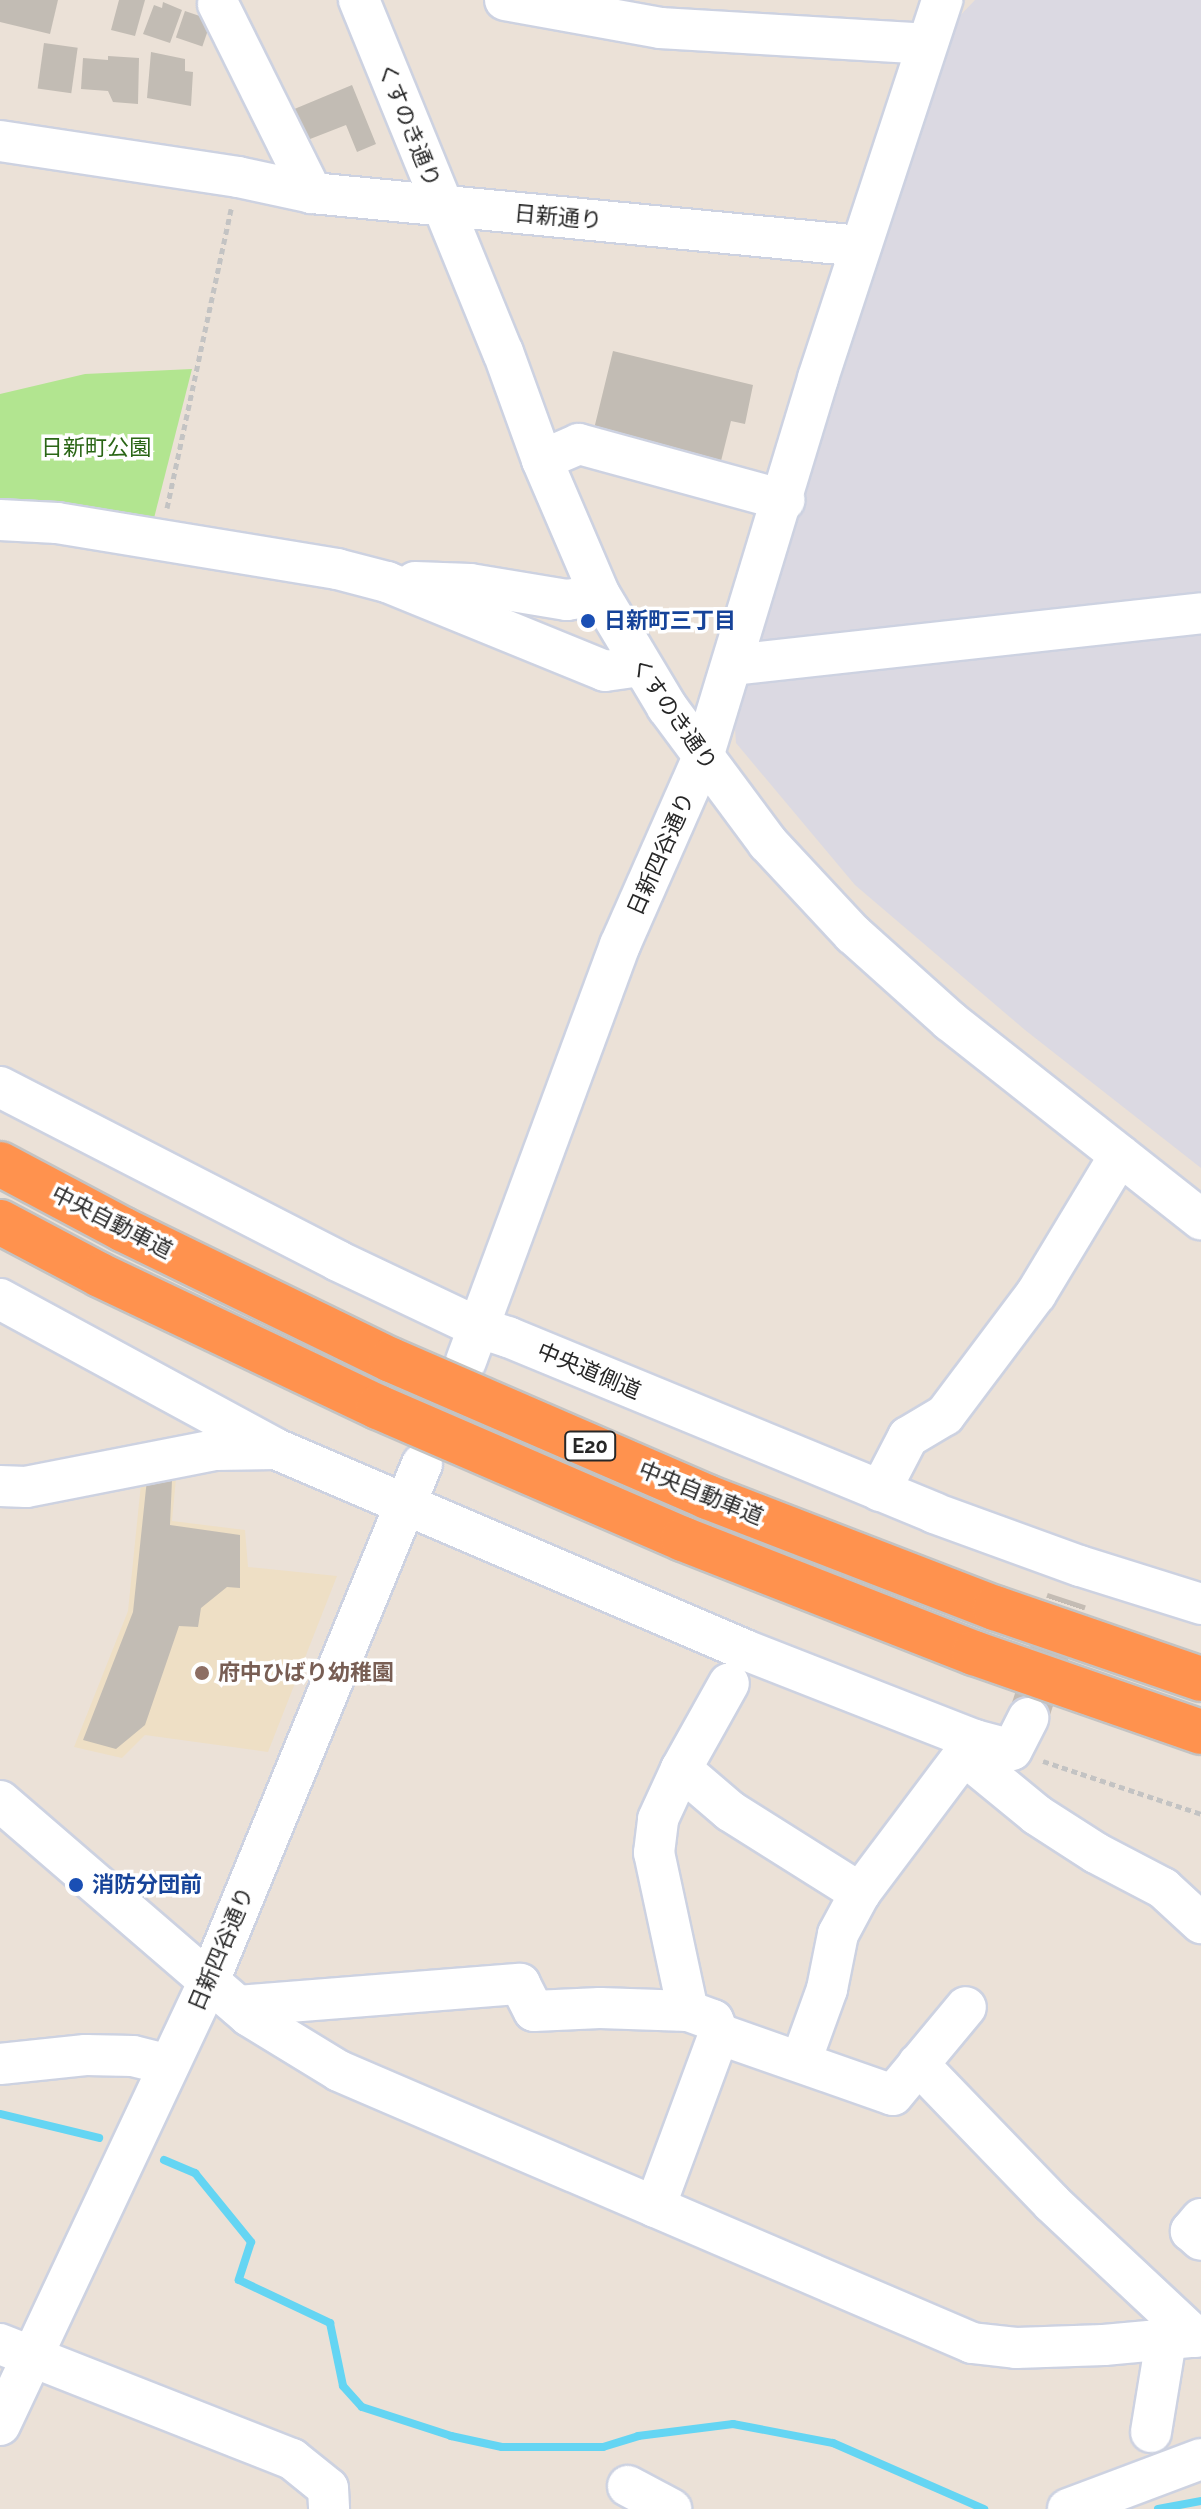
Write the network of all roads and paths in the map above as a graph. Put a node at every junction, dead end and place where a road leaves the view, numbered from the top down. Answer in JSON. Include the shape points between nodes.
{"nodes":[{"id":1,"x":359,"y":0,"type":"edge"},
{"id":2,"x":505,"y":0,"type":"edge"},
{"id":3,"x":942,"y":0,"type":"edge"},
{"id":4,"x":221,"y":1,"type":"edge"},
{"id":5,"x":926,"y":44,"type":"junction"},
{"id":6,"x":0,"y":141,"type":"edge"},
{"id":7,"x":238,"y":177,"type":"junction"},
{"id":8,"x":312,"y":193,"type":"junction"},
{"id":9,"x":441,"y":206,"type":"junction"},
{"id":10,"x":860,"y":246,"type":"junction"},
{"id":11,"x":542,"y":460,"type":"junction"},
{"id":12,"x":784,"y":500,"type":"junction"},
{"id":13,"x":0,"y":520,"type":"edge"},
{"id":14,"x":160,"y":542,"type":"junction"},
{"id":15,"x":387,"y":582,"type":"junction"},
{"id":16,"x":600,"y":595,"type":"junction"},
{"id":17,"x":1201,"y":613,"type":"edge"},
{"id":18,"x":733,"y":665,"type":"junction"},
{"id":19,"x":639,"y":666,"type":"junction"},
{"id":20,"x":703,"y":757,"type":"junction"},
{"id":21,"x":0,"y":1087,"type":"edge"},
{"id":22,"x":1120,"y":1155,"type":"junction"},
{"id":23,"x":0,"y":1164,"type":"edge"},
{"id":24,"x":1201,"y":1219,"type":"edge"},
{"id":25,"x":0,"y":1222,"type":"edge"},
{"id":26,"x":0,"y":1299,"type":"edge"},
{"id":27,"x":471,"y":1344,"type":"junction"},
{"id":28,"x":276,"y":1449,"type":"junction"},
{"id":29,"x":422,"y":1464,"type":"dead end"},
{"id":30,"x":0,"y":1486,"type":"edge"},
{"id":31,"x":880,"y":1491,"type":"junction"},
{"id":32,"x":406,"y":1503,"type":"junction"},
{"id":33,"x":1201,"y":1604,"type":"edge"},
{"id":34,"x":1201,"y":1679,"type":"edge"},
{"id":35,"x":729,"y":1683,"type":"dead end"},
{"id":36,"x":1201,"y":1732,"type":"edge"},
{"id":37,"x":995,"y":1741,"type":"junction"},
{"id":38,"x":681,"y":1769,"type":"junction"},
{"id":39,"x":0,"y":1801,"type":"edge"},
{"id":40,"x":1201,"y":1814,"type":"edge"},
{"id":41,"x":860,"y":1893,"type":"junction"},
{"id":42,"x":1195,"y":1916,"type":"edge"},
{"id":43,"x":224,"y":1994,"type":"junction"},
{"id":44,"x":966,"y":2007,"type":"dead end"},
{"id":45,"x":703,"y":2022,"type":"junction"},
{"id":46,"x":801,"y":2061,"type":"junction"},
{"id":47,"x":0,"y":2064,"type":"edge"},
{"id":48,"x":918,"y":2064,"type":"junction"},
{"id":49,"x":169,"y":2065,"type":"junction"},
{"id":50,"x":655,"y":2207,"type":"junction"},
{"id":51,"x":1201,"y":2219,"type":"edge"},
{"id":52,"x":1201,"y":2240,"type":"edge"},
{"id":53,"x":1187,"y":2338,"type":"edge"},
{"id":54,"x":16,"y":2350,"type":"edge"},
{"id":55,"x":0,"y":2425,"type":"edge"},
{"id":56,"x":1151,"y":2432,"type":"dead end"},
{"id":57,"x":1201,"y":2459,"type":"edge"},
{"id":58,"x":628,"y":2486,"type":"dead end"},
{"id":59,"x":329,"y":2509,"type":"edge"},
{"id":60,"x":671,"y":2509,"type":"edge"},
{"id":61,"x":1068,"y":2509,"type":"edge"}],
"edges":[{"from":1,"to":9,"type":"street","name":"くすのき通り"},
{"from":2,"to":5,"type":"street","via":[[660,28]]},
{"from":3,"to":5,"type":"street"},
{"from":4,"to":8,"type":"street"},
{"from":5,"to":10,"type":"street"},
{"from":6,"to":7,"type":"street","name":"日新通り"},
{"from":7,"to":8,"type":"street","name":"日新通り"},
{"from":7,"to":14,"type":"path"},
{"from":8,"to":9,"type":"street","name":"日新通り"},
{"from":9,"to":10,"type":"street","name":"日新通り"},
{"from":9,"to":11,"type":"street","name":"くすのき通り"},
{"from":10,"to":12,"type":"street","name":"日新四谷通り"},
{"from":11,"to":12,"type":"street","via":[[579,444]]},
{"from":11,"to":16,"type":"street","name":"くすのき通り"},
{"from":12,"to":18,"type":"street","name":"日新四谷通り"},
{"from":13,"to":14,"type":"street","via":[[57,523]]},
{"from":14,"to":15,"type":"street","via":[[337,569]]},
{"from":15,"to":16,"type":"street","via":[[470,584],[567,600]]},
{"from":15,"to":19,"type":"street","via":[[605,671]]},
{"from":16,"to":19,"type":"street","name":"くすのき通り"},
{"from":17,"to":18,"type":"street"},
{"from":18,"to":20,"type":"street","name":"日新四谷通り"},
{"from":19,"to":20,"type":"street","name":"くすのき通り"},
{"from":20,"to":22,"type":"street","name":"くすのき通り","via":[[768,843],[853,934],[950,1021]]},
{"from":20,"to":27,"type":"street","name":"日新四谷通り","via":[[620,945]]},
{"from":21,"to":27,"type":"street","name":"中央道側道","via":[[338,1261]]},
{"from":22,"to":24,"type":"street","name":"くすのき通り"},
{"from":22,"to":31,"type":"street","via":[[1036,1294],[945,1415],[908,1437]]},
{"from":23,"to":34,"type":"highway","name":"中央自動車道","number":"E20","bridge":true,"via":[[391,1360],[707,1497],[995,1608]]},
{"from":25,"to":36,"type":"highway","number":"E20","bridge":true,"via":[[378,1407],[683,1539],[974,1653]]},
{"from":26,"to":28,"type":"street"},
{"from":27,"to":31,"type":"street","name":"中央道側道","via":[[508,1337]]},
{"from":28,"to":30,"type":"street","via":[[215,1450],[26,1487]]},
{"from":28,"to":32,"type":"street"},
{"from":29,"to":32,"type":"street","name":"日新四谷通り"},
{"from":31,"to":33,"type":"street","name":"中央道側道","via":[[1073,1582]]},
{"from":32,"to":37,"type":"street","via":[[745,1650]]},
{"from":32,"to":43,"type":"street","name":"日新四谷通り"},
{"from":35,"to":38,"type":"street"},
{"from":37,"to":40,"type":"path"},
{"from":37,"to":41,"type":"street"},
{"from":37,"to":42,"type":"street","via":[[1037,1815],[1163,1888]]},
{"from":38,"to":41,"type":"street","via":[[730,1811]]},
{"from":38,"to":45,"type":"street","via":[[658,1819],[654,1853]]},
{"from":39,"to":43,"type":"street"},
{"from":41,"to":46,"type":"street","via":[[838,1934],[827,1989]]},
{"from":43,"to":45,"type":"street","via":[[520,1984],[534,2011],[600,2008]]},
{"from":43,"to":49,"type":"street","name":"日新四谷通り"},
{"from":43,"to":50,"type":"street","via":[[307,2055],[339,2071]]},
{"from":44,"to":48,"type":"street"},
{"from":45,"to":46,"type":"street"},
{"from":45,"to":50,"type":"street"},
{"from":46,"to":48,"type":"street","via":[[893,2095]]},
{"from":47,"to":49,"type":"street","via":[[86,2055],[133,2056]]},
{"from":48,"to":53,"type":"street"},
{"from":49,"to":54,"type":"street","name":"日新四谷通り"},
{"from":50,"to":53,"type":"street","via":[[972,2343],[1016,2348]]},
{"from":51,"to":52,"type":"street","via":[[1191,2231]]},
{"from":53,"to":56,"type":"street"},
{"from":54,"to":55,"type":"street","name":"日新四谷通り"},
{"from":54,"to":59,"type":"street","via":[[292,2459],[328,2488]]},
{"from":57,"to":61,"type":"street"},
{"from":58,"to":60,"type":"street"}]}
